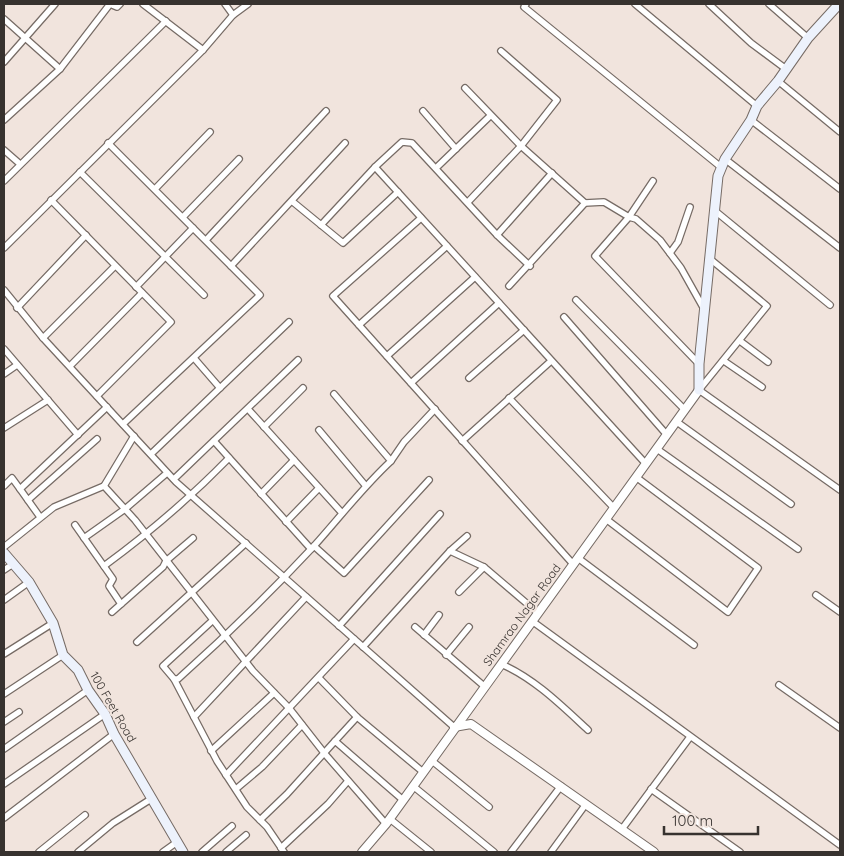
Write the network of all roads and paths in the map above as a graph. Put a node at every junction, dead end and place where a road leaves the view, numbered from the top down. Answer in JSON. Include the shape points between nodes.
{"nodes":[{"id":1,"x":55,"y":4,"type":"edge"},
{"id":2,"x":120,"y":4,"type":"edge"},
{"id":3,"x":143,"y":4,"type":"edge"},
{"id":4,"x":225,"y":4,"type":"edge"},
{"id":5,"x":248,"y":4,"type":"edge"},
{"id":6,"x":635,"y":4,"type":"edge"},
{"id":7,"x":709,"y":4,"type":"edge"},
{"id":8,"x":769,"y":4,"type":"edge"},
{"id":9,"x":523,"y":5,"type":"edge"},
{"id":10,"x":837,"y":5,"type":"edge"},
{"id":11,"x":233,"y":15,"type":"junction"},
{"id":12,"x":4,"y":19,"type":"edge"},
{"id":13,"x":166,"y":21,"type":"junction"},
{"id":14,"x":808,"y":38,"type":"junction"},
{"id":15,"x":25,"y":40,"type":"junction"},
{"id":16,"x":203,"y":50,"type":"junction"},
{"id":17,"x":501,"y":51,"type":"dead end"},
{"id":18,"x":4,"y":62,"type":"edge"},
{"id":19,"x":60,"y":69,"type":"junction"},
{"id":20,"x":786,"y":69,"type":"junction"},
{"id":21,"x":778,"y":81,"type":"junction"},
{"id":22,"x":465,"y":88,"type":"dead end"},
{"id":23,"x":757,"y":106,"type":"junction"},
{"id":24,"x":326,"y":111,"type":"dead end"},
{"id":25,"x":423,"y":111,"type":"dead end"},
{"id":26,"x":490,"y":116,"type":"junction"},
{"id":27,"x":4,"y":120,"type":"edge"},
{"id":28,"x":751,"y":120,"type":"junction"},
{"id":29,"x":210,"y":132,"type":"dead end"},
{"id":30,"x":840,"y":132,"type":"edge"},
{"id":31,"x":108,"y":143,"type":"junction"},
{"id":32,"x":345,"y":143,"type":"dead end"},
{"id":33,"x":521,"y":146,"type":"junction"},
{"id":34,"x":456,"y":149,"type":"junction"},
{"id":35,"x":4,"y":150,"type":"edge"},
{"id":36,"x":239,"y":159,"type":"dead end"},
{"id":37,"x":20,"y":164,"type":"junction"},
{"id":38,"x":723,"y":164,"type":"junction"},
{"id":39,"x":375,"y":167,"type":"junction"},
{"id":40,"x":436,"y":168,"type":"junction"},
{"id":41,"x":80,"y":172,"type":"junction"},
{"id":42,"x":552,"y":173,"type":"junction"},
{"id":43,"x":4,"y":181,"type":"edge"},
{"id":44,"x":653,"y":181,"type":"dead end"},
{"id":45,"x":155,"y":189,"type":"junction"},
{"id":46,"x":840,"y":189,"type":"edge"},
{"id":47,"x":398,"y":192,"type":"junction"},
{"id":48,"x":51,"y":200,"type":"junction"},
{"id":49,"x":293,"y":202,"type":"junction"},
{"id":50,"x":468,"y":202,"type":"junction"},
{"id":51,"x":585,"y":203,"type":"junction"},
{"id":52,"x":690,"y":207,"type":"dead end"},
{"id":53,"x":714,"y":210,"type":"junction"},
{"id":54,"x":182,"y":217,"type":"junction"},
{"id":55,"x":630,"y":217,"type":"junction"},
{"id":56,"x":421,"y":218,"type":"junction"},
{"id":57,"x":321,"y":225,"type":"junction"},
{"id":58,"x":193,"y":228,"type":"junction"},
{"id":59,"x":86,"y":235,"type":"junction"},
{"id":60,"x":497,"y":235,"type":"junction"},
{"id":61,"x":206,"y":240,"type":"junction"},
{"id":62,"x":447,"y":246,"type":"junction"},
{"id":63,"x":4,"y":248,"type":"edge"},
{"id":64,"x":840,"y":248,"type":"edge"},
{"id":65,"x":670,"y":253,"type":"junction"},
{"id":66,"x":165,"y":257,"type":"junction"},
{"id":67,"x":709,"y":258,"type":"junction"},
{"id":68,"x":115,"y":266,"type":"junction"},
{"id":69,"x":232,"y":266,"type":"junction"},
{"id":70,"x":530,"y":266,"type":"junction"},
{"id":71,"x":475,"y":277,"type":"junction"},
{"id":72,"x":509,"y":286,"type":"dead end"},
{"id":73,"x":136,"y":287,"type":"junction"},
{"id":74,"x":4,"y":290,"type":"edge"},
{"id":75,"x":142,"y":293,"type":"junction"},
{"id":76,"x":204,"y":295,"type":"dead end"},
{"id":77,"x":576,"y":300,"type":"dead end"},
{"id":78,"x":499,"y":303,"type":"junction"},
{"id":79,"x":830,"y":305,"type":"dead end"},
{"id":80,"x":17,"y":308,"type":"junction"},
{"id":81,"x":704,"y":309,"type":"junction"},
{"id":82,"x":564,"y":317,"type":"dead end"},
{"id":83,"x":289,"y":322,"type":"dead end"},
{"id":84,"x":359,"y":325,"type":"junction"},
{"id":85,"x":524,"y":330,"type":"junction"},
{"id":86,"x":44,"y":338,"type":"junction"},
{"id":87,"x":740,"y":341,"type":"junction"},
{"id":88,"x":4,"y":349,"type":"edge"},
{"id":89,"x":387,"y":356,"type":"junction"},
{"id":90,"x":194,"y":358,"type":"junction"},
{"id":91,"x":298,"y":360,"type":"dead end"},
{"id":92,"x":551,"y":361,"type":"junction"},
{"id":93,"x":724,"y":361,"type":"junction"},
{"id":94,"x":768,"y":362,"type":"dead end"},
{"id":95,"x":699,"y":364,"type":"junction"},
{"id":96,"x":18,"y":365,"type":"junction"},
{"id":97,"x":70,"y":366,"type":"junction"},
{"id":98,"x":4,"y":374,"type":"edge"},
{"id":99,"x":469,"y":378,"type":"dead end"},
{"id":100,"x":411,"y":383,"type":"junction"},
{"id":101,"x":762,"y":387,"type":"dead end"},
{"id":102,"x":220,"y":388,"type":"junction"},
{"id":103,"x":303,"y":388,"type":"dead end"},
{"id":104,"x":699,"y":390,"type":"junction"},
{"id":105,"x":334,"y":394,"type":"dead end"},
{"id":106,"x":97,"y":396,"type":"junction"},
{"id":107,"x":509,"y":398,"type":"junction"},
{"id":108,"x":48,"y":400,"type":"junction"},
{"id":109,"x":107,"y":407,"type":"junction"},
{"id":110,"x":248,"y":409,"type":"junction"},
{"id":111,"x":435,"y":409,"type":"junction"},
{"id":112,"x":685,"y":410,"type":"junction"},
{"id":113,"x":677,"y":422,"type":"junction"},
{"id":114,"x":123,"y":424,"type":"junction"},
{"id":115,"x":264,"y":427,"type":"junction"},
{"id":116,"x":4,"y":428,"type":"edge"},
{"id":117,"x":320,"y":430,"type":"dead end"},
{"id":118,"x":78,"y":435,"type":"junction"},
{"id":119,"x":134,"y":436,"type":"junction"},
{"id":120,"x":667,"y":436,"type":"junction"},
{"id":121,"x":97,"y":439,"type":"dead end"},
{"id":122,"x":214,"y":441,"type":"junction"},
{"id":123,"x":462,"y":441,"type":"junction"},
{"id":124,"x":657,"y":449,"type":"junction"},
{"id":125,"x":151,"y":454,"type":"junction"},
{"id":126,"x":229,"y":458,"type":"junction"},
{"id":127,"x":294,"y":460,"type":"junction"},
{"id":128,"x":391,"y":461,"type":"junction"},
{"id":129,"x":646,"y":464,"type":"junction"},
{"id":130,"x":167,"y":473,"type":"junction"},
{"id":131,"x":636,"y":477,"type":"junction"},
{"id":132,"x":174,"y":479,"type":"junction"},
{"id":133,"x":429,"y":480,"type":"dead end"},
{"id":134,"x":366,"y":485,"type":"junction"},
{"id":135,"x":4,"y":486,"type":"edge"},
{"id":136,"x":104,"y":486,"type":"junction"},
{"id":137,"x":319,"y":488,"type":"junction"},
{"id":138,"x":20,"y":489,"type":"junction"},
{"id":139,"x":840,"y":490,"type":"edge"},
{"id":140,"x":261,"y":494,"type":"junction"},
{"id":141,"x":192,"y":496,"type":"junction"},
{"id":142,"x":28,"y":500,"type":"junction"},
{"id":143,"x":790,"y":504,"type":"dead end"},
{"id":144,"x":614,"y":508,"type":"junction"},
{"id":145,"x":125,"y":509,"type":"junction"},
{"id":146,"x":342,"y":513,"type":"junction"},
{"id":147,"x":440,"y":514,"type":"dead end"},
{"id":148,"x":40,"y":518,"type":"junction"},
{"id":149,"x":606,"y":519,"type":"junction"},
{"id":150,"x":286,"y":522,"type":"junction"},
{"id":151,"x":75,"y":525,"type":"dead end"},
{"id":152,"x":146,"y":535,"type":"junction"},
{"id":153,"x":467,"y":536,"type":"dead end"},
{"id":154,"x":84,"y":538,"type":"junction"},
{"id":155,"x":193,"y":538,"type":"dead end"},
{"id":156,"x":246,"y":543,"type":"junction"},
{"id":157,"x":4,"y":547,"type":"edge"},
{"id":158,"x":313,"y":548,"type":"junction"},
{"id":159,"x":798,"y":550,"type":"dead end"},
{"id":160,"x":450,"y":551,"type":"junction"},
{"id":161,"x":4,"y":553,"type":"edge"},
{"id":162,"x":166,"y":561,"type":"junction"},
{"id":163,"x":575,"y":561,"type":"junction"},
{"id":164,"x":13,"y":564,"type":"junction"},
{"id":165,"x":104,"y":566,"type":"junction"},
{"id":166,"x":484,"y":567,"type":"junction"},
{"id":167,"x":4,"y":570,"type":"edge"},
{"id":168,"x":283,"y":577,"type":"junction"},
{"id":169,"x":28,"y":582,"type":"junction"},
{"id":170,"x":459,"y":592,"type":"dead end"},
{"id":171,"x":190,"y":594,"type":"junction"},
{"id":172,"x":816,"y":595,"type":"dead end"},
{"id":173,"x":306,"y":597,"type":"junction"},
{"id":174,"x":4,"y":600,"type":"edge"},
{"id":175,"x":121,"y":604,"type":"junction"},
{"id":176,"x":112,"y":612,"type":"dead end"},
{"id":177,"x":840,"y":612,"type":"edge"},
{"id":178,"x":538,"y":613,"type":"junction"},
{"id":179,"x":439,"y":615,"type":"dead end"},
{"id":180,"x":212,"y":621,"type":"junction"},
{"id":181,"x":532,"y":621,"type":"junction"},
{"id":182,"x":53,"y":623,"type":"junction"},
{"id":183,"x":339,"y":626,"type":"junction"},
{"id":184,"x":415,"y":627,"type":"dead end"},
{"id":185,"x":469,"y":627,"type":"dead end"},
{"id":186,"x":424,"y":635,"type":"junction"},
{"id":187,"x":225,"y":636,"type":"junction"},
{"id":188,"x":354,"y":639,"type":"junction"},
{"id":189,"x":137,"y":642,"type":"dead end"},
{"id":190,"x":694,"y":645,"type":"dead end"},
{"id":191,"x":363,"y":647,"type":"junction"},
{"id":192,"x":4,"y":654,"type":"edge"},
{"id":193,"x":446,"y":654,"type":"junction"},
{"id":194,"x":63,"y":655,"type":"junction"},
{"id":195,"x":246,"y":662,"type":"junction"},
{"id":196,"x":500,"y":664,"type":"junction"},
{"id":197,"x":318,"y":678,"type":"junction"},
{"id":198,"x":174,"y":679,"type":"junction"},
{"id":199,"x":779,"y":685,"type":"dead end"},
{"id":200,"x":484,"y":686,"type":"junction"},
{"id":201,"x":88,"y":690,"type":"junction"},
{"id":202,"x":274,"y":693,"type":"junction"},
{"id":203,"x":4,"y":694,"type":"edge"},
{"id":204,"x":289,"y":708,"type":"junction"},
{"id":205,"x":19,"y":712,"type":"dead end"},
{"id":206,"x":105,"y":714,"type":"junction"},
{"id":207,"x":194,"y":717,"type":"junction"},
{"id":208,"x":357,"y":717,"type":"junction"},
{"id":209,"x":4,"y":722,"type":"edge"},
{"id":210,"x":302,"y":724,"type":"junction"},
{"id":211,"x":454,"y":727,"type":"junction"},
{"id":212,"x":840,"y":728,"type":"edge"},
{"id":213,"x":588,"y":730,"type":"dead end"},
{"id":214,"x":114,"y":734,"type":"junction"},
{"id":215,"x":690,"y":736,"type":"junction"},
{"id":216,"x":335,"y":741,"type":"junction"},
{"id":217,"x":4,"y":749,"type":"edge"},
{"id":218,"x":211,"y":750,"type":"junction"},
{"id":219,"x":325,"y":754,"type":"junction"},
{"id":220,"x":431,"y":760,"type":"junction"},
{"id":221,"x":423,"y":772,"type":"junction"},
{"id":222,"x":226,"y":774,"type":"junction"},
{"id":223,"x":348,"y":781,"type":"junction"},
{"id":224,"x":4,"y":784,"type":"edge"},
{"id":225,"x":413,"y":786,"type":"junction"},
{"id":226,"x":560,"y":786,"type":"junction"},
{"id":227,"x":236,"y":789,"type":"junction"},
{"id":228,"x":651,"y":790,"type":"junction"},
{"id":229,"x":151,"y":799,"type":"junction"},
{"id":230,"x":403,"y":800,"type":"junction"},
{"id":231,"x":586,"y":804,"type":"junction"},
{"id":232,"x":489,"y":808,"type":"dead end"},
{"id":233,"x":85,"y":815,"type":"dead end"},
{"id":234,"x":4,"y":818,"type":"edge"},
{"id":235,"x":260,"y":820,"type":"junction"},
{"id":236,"x":388,"y":822,"type":"junction"},
{"id":237,"x":232,"y":826,"type":"dead end"},
{"id":238,"x":622,"y":829,"type":"junction"},
{"id":239,"x":246,"y":834,"type":"dead end"},
{"id":240,"x":177,"y":842,"type":"junction"},
{"id":241,"x":840,"y":845,"type":"edge"},
{"id":242,"x":282,"y":850,"type":"edge"},
{"id":243,"x":39,"y":852,"type":"edge"},
{"id":244,"x":78,"y":852,"type":"edge"},
{"id":245,"x":163,"y":852,"type":"edge"},
{"id":246,"x":183,"y":852,"type":"edge"},
{"id":247,"x":202,"y":852,"type":"edge"},
{"id":248,"x":226,"y":852,"type":"edge"},
{"id":249,"x":363,"y":852,"type":"edge"},
{"id":250,"x":431,"y":852,"type":"edge"},
{"id":251,"x":494,"y":852,"type":"edge"},
{"id":252,"x":511,"y":852,"type":"edge"},
{"id":253,"x":551,"y":852,"type":"edge"},
{"id":254,"x":654,"y":852,"type":"edge"},
{"id":255,"x":740,"y":852,"type":"edge"}],
"edges":[{"from":1,"to":15,"type":"street"},
{"from":2,"to":19,"type":"street","via":[[117,7],[110,4]]},
{"from":3,"to":13,"type":"street"},
{"from":4,"to":11,"type":"street"},
{"from":5,"to":11,"type":"street"},
{"from":6,"to":23,"type":"street"},
{"from":7,"to":20,"type":"street","via":[[750,43]]},
{"from":8,"to":14,"type":"street"},
{"from":9,"to":38,"type":"street"},
{"from":10,"to":14,"type":"main road"},
{"from":11,"to":16,"type":"street"},
{"from":12,"to":15,"type":"street"},
{"from":13,"to":16,"type":"street"},
{"from":13,"to":37,"type":"street"},
{"from":14,"to":20,"type":"main road"},
{"from":15,"to":18,"type":"street"},
{"from":15,"to":19,"type":"street"},
{"from":16,"to":31,"type":"street"},
{"from":17,"to":33,"type":"street","via":[[557,100]]},
{"from":19,"to":27,"type":"street"},
{"from":20,"to":21,"type":"main road"},
{"from":21,"to":23,"type":"main road"},
{"from":21,"to":30,"type":"street"},
{"from":22,"to":26,"type":"street"},
{"from":23,"to":28,"type":"main road"},
{"from":24,"to":61,"type":"street"},
{"from":25,"to":34,"type":"street"},
{"from":26,"to":33,"type":"street"},
{"from":26,"to":34,"type":"street"},
{"from":28,"to":38,"type":"main road"},
{"from":28,"to":46,"type":"street"},
{"from":29,"to":45,"type":"street"},
{"from":31,"to":41,"type":"street"},
{"from":31,"to":45,"type":"street"},
{"from":32,"to":49,"type":"street"},
{"from":33,"to":42,"type":"street"},
{"from":33,"to":50,"type":"street"},
{"from":34,"to":40,"type":"street"},
{"from":35,"to":37,"type":"street"},
{"from":36,"to":54,"type":"street"},
{"from":37,"to":43,"type":"street"},
{"from":38,"to":53,"type":"main road","via":[[716,184]]},
{"from":38,"to":64,"type":"street"},
{"from":39,"to":40,"type":"street","via":[[402,142],[412,142]]},
{"from":39,"to":47,"type":"street"},
{"from":39,"to":57,"type":"street"},
{"from":40,"to":50,"type":"street"},
{"from":41,"to":48,"type":"street"},
{"from":41,"to":66,"type":"street"},
{"from":42,"to":51,"type":"street"},
{"from":42,"to":60,"type":"street"},
{"from":44,"to":55,"type":"street"},
{"from":45,"to":54,"type":"street"},
{"from":47,"to":56,"type":"street"},
{"from":47,"to":57,"type":"street","via":[[343,244]]},
{"from":48,"to":59,"type":"street"},
{"from":48,"to":63,"type":"street"},
{"from":49,"to":57,"type":"street"},
{"from":49,"to":69,"type":"street"},
{"from":50,"to":60,"type":"street"},
{"from":51,"to":55,"type":"street","via":[[604,202]]},
{"from":51,"to":70,"type":"street"},
{"from":52,"to":65,"type":"street","via":[[678,242]]},
{"from":53,"to":67,"type":"main road"},
{"from":53,"to":79,"type":"street"},
{"from":54,"to":58,"type":"street"},
{"from":55,"to":65,"type":"street","via":[[660,240]]},
{"from":55,"to":95,"type":"street","via":[[595,256]]},
{"from":56,"to":62,"type":"street"},
{"from":56,"to":84,"type":"street","via":[[333,296]]},
{"from":58,"to":61,"type":"street"},
{"from":58,"to":66,"type":"street"},
{"from":59,"to":68,"type":"street"},
{"from":59,"to":80,"type":"street"},
{"from":60,"to":70,"type":"street"},
{"from":61,"to":69,"type":"street"},
{"from":62,"to":71,"type":"street"},
{"from":62,"to":84,"type":"street"},
{"from":65,"to":81,"type":"street"},
{"from":66,"to":73,"type":"street"},
{"from":66,"to":76,"type":"street"},
{"from":67,"to":81,"type":"main road"},
{"from":67,"to":87,"type":"street","via":[[767,306]]},
{"from":68,"to":73,"type":"street"},
{"from":68,"to":86,"type":"street"},
{"from":69,"to":90,"type":"street","via":[[260,295]]},
{"from":70,"to":72,"type":"street"},
{"from":71,"to":78,"type":"street"},
{"from":71,"to":89,"type":"street"},
{"from":73,"to":75,"type":"street"},
{"from":74,"to":80,"type":"street"},
{"from":75,"to":97,"type":"street"},
{"from":75,"to":106,"type":"street","via":[[171,322]]},
{"from":77,"to":112,"type":"street"},
{"from":78,"to":85,"type":"street"},
{"from":78,"to":100,"type":"street"},
{"from":80,"to":86,"type":"street"},
{"from":81,"to":95,"type":"main road"},
{"from":82,"to":120,"type":"street"},
{"from":83,"to":102,"type":"street"},
{"from":84,"to":89,"type":"street"},
{"from":85,"to":92,"type":"street"},
{"from":85,"to":99,"type":"street"},
{"from":86,"to":97,"type":"street"},
{"from":87,"to":93,"type":"street"},
{"from":87,"to":94,"type":"street"},
{"from":88,"to":96,"type":"street"},
{"from":89,"to":100,"type":"street"},
{"from":90,"to":102,"type":"street"},
{"from":90,"to":114,"type":"street"},
{"from":91,"to":110,"type":"street"},
{"from":92,"to":107,"type":"street"},
{"from":92,"to":129,"type":"street"},
{"from":93,"to":101,"type":"street"},
{"from":93,"to":104,"type":"street"},
{"from":95,"to":104,"type":"main road"},
{"from":96,"to":98,"type":"street"},
{"from":96,"to":108,"type":"street"},
{"from":97,"to":106,"type":"street"},
{"from":100,"to":111,"type":"street"},
{"from":102,"to":125,"type":"street"},
{"from":103,"to":115,"type":"street"},
{"from":104,"to":112,"type":"street","name":"Shamrao Nagar Road"},
{"from":104,"to":139,"type":"street"},
{"from":105,"to":128,"type":"street"},
{"from":106,"to":109,"type":"street"},
{"from":107,"to":123,"type":"street"},
{"from":107,"to":144,"type":"street"},
{"from":108,"to":116,"type":"street"},
{"from":108,"to":118,"type":"street"},
{"from":109,"to":114,"type":"street"},
{"from":109,"to":118,"type":"street"},
{"from":110,"to":115,"type":"street"},
{"from":110,"to":122,"type":"street"},
{"from":111,"to":123,"type":"street"},
{"from":111,"to":128,"type":"street"},
{"from":112,"to":113,"type":"street","name":"Shamrao Nagar Road"},
{"from":113,"to":120,"type":"street","name":"Shamrao Nagar Road"},
{"from":113,"to":143,"type":"street"},
{"from":114,"to":119,"type":"street"},
{"from":115,"to":127,"type":"street"},
{"from":117,"to":134,"type":"street"},
{"from":118,"to":138,"type":"street"},
{"from":119,"to":125,"type":"street"},
{"from":119,"to":136,"type":"street"},
{"from":120,"to":124,"type":"street","name":"Shamrao Nagar Road"},
{"from":121,"to":142,"type":"street"},
{"from":122,"to":126,"type":"street"},
{"from":122,"to":132,"type":"street"},
{"from":123,"to":163,"type":"street"},
{"from":124,"to":129,"type":"street","name":"Shamrao Nagar Road"},
{"from":124,"to":159,"type":"street"},
{"from":125,"to":130,"type":"street"},
{"from":126,"to":140,"type":"street"},
{"from":126,"to":141,"type":"street"},
{"from":127,"to":137,"type":"street"},
{"from":127,"to":140,"type":"street"},
{"from":128,"to":134,"type":"street"},
{"from":129,"to":131,"type":"street","name":"Shamrao Nagar Road"},
{"from":130,"to":132,"type":"street"},
{"from":130,"to":145,"type":"street"},
{"from":131,"to":144,"type":"street","name":"Shamrao Nagar Road"},
{"from":131,"to":149,"type":"street","via":[[758,568],[728,612]]},
{"from":132,"to":141,"type":"street"},
{"from":133,"to":158,"type":"street","via":[[344,574]]},
{"from":134,"to":146,"type":"street"},
{"from":135,"to":138,"type":"street","via":[[12,478]]},
{"from":136,"to":145,"type":"street"},
{"from":136,"to":148,"type":"street","via":[[54,507]]},
{"from":137,"to":146,"type":"street"},
{"from":137,"to":150,"type":"street"},
{"from":138,"to":142,"type":"street"},
{"from":140,"to":150,"type":"street"},
{"from":141,"to":152,"type":"street"},
{"from":141,"to":156,"type":"street"},
{"from":142,"to":148,"type":"street"},
{"from":144,"to":149,"type":"street","name":"Shamrao Nagar Road"},
{"from":145,"to":152,"type":"street"},
{"from":145,"to":154,"type":"street"},
{"from":146,"to":158,"type":"street"},
{"from":147,"to":183,"type":"street"},
{"from":148,"to":157,"type":"street"},
{"from":149,"to":163,"type":"street","name":"Shamrao Nagar Road"},
{"from":150,"to":158,"type":"street"},
{"from":151,"to":154,"type":"street"},
{"from":152,"to":162,"type":"street"},
{"from":152,"to":165,"type":"street"},
{"from":153,"to":160,"type":"street"},
{"from":154,"to":165,"type":"street"},
{"from":155,"to":162,"type":"street"},
{"from":156,"to":168,"type":"street"},
{"from":156,"to":171,"type":"street"},
{"from":158,"to":168,"type":"street"},
{"from":160,"to":166,"type":"street"},
{"from":160,"to":191,"type":"street"},
{"from":161,"to":164,"type":"main road","name":"100 Feet Road"},
{"from":162,"to":171,"type":"street"},
{"from":162,"to":175,"type":"street"},
{"from":163,"to":178,"type":"street","name":"Shamrao Nagar Road"},
{"from":163,"to":190,"type":"street"},
{"from":164,"to":167,"type":"street"},
{"from":164,"to":169,"type":"main road","name":"100 Feet Road"},
{"from":165,"to":175,"type":"street","via":[[113,578],[109,586]]},
{"from":166,"to":170,"type":"street"},
{"from":166,"to":178,"type":"street"},
{"from":168,"to":173,"type":"street"},
{"from":168,"to":187,"type":"street"},
{"from":169,"to":174,"type":"street"},
{"from":169,"to":182,"type":"main road","name":"100 Feet Road"},
{"from":171,"to":180,"type":"street"},
{"from":171,"to":189,"type":"street"},
{"from":172,"to":177,"type":"street"},
{"from":173,"to":183,"type":"street"},
{"from":173,"to":195,"type":"street"},
{"from":175,"to":176,"type":"street"},
{"from":178,"to":181,"type":"street","name":"Shamrao Nagar Road"},
{"from":179,"to":186,"type":"street"},
{"from":180,"to":187,"type":"street"},
{"from":180,"to":198,"type":"street","via":[[163,666]]},
{"from":181,"to":196,"type":"street","name":"Shamrao Nagar Road"},
{"from":181,"to":215,"type":"street"},
{"from":182,"to":192,"type":"street"},
{"from":182,"to":194,"type":"main road","name":"100 Feet Road"},
{"from":183,"to":188,"type":"street"},
{"from":184,"to":186,"type":"street"},
{"from":185,"to":193,"type":"street"},
{"from":186,"to":193,"type":"street"},
{"from":187,"to":195,"type":"street"},
{"from":187,"to":198,"type":"street","via":[[178,679]]},
{"from":188,"to":191,"type":"street"},
{"from":188,"to":197,"type":"street"},
{"from":191,"to":211,"type":"street"},
{"from":193,"to":200,"type":"street"},
{"from":194,"to":201,"type":"main road","name":"100 Feet Road","via":[[78,670]]},
{"from":194,"to":203,"type":"street"},
{"from":195,"to":202,"type":"street"},
{"from":195,"to":207,"type":"street"},
{"from":196,"to":200,"type":"street","name":"Shamrao Nagar Road"},
{"from":196,"to":213,"type":"street","via":[[510,667],[550,696]]},
{"from":197,"to":204,"type":"street"},
{"from":197,"to":208,"type":"street"},
{"from":198,"to":207,"type":"street"},
{"from":199,"to":212,"type":"street"},
{"from":200,"to":211,"type":"street","name":"Shamrao Nagar Road"},
{"from":201,"to":206,"type":"main road","name":"100 Feet Road"},
{"from":201,"to":217,"type":"street"},
{"from":202,"to":204,"type":"street"},
{"from":202,"to":218,"type":"street"},
{"from":204,"to":210,"type":"street"},
{"from":204,"to":222,"type":"street"},
{"from":205,"to":209,"type":"street"},
{"from":206,"to":214,"type":"main road","name":"100 Feet Road"},
{"from":206,"to":224,"type":"street"},
{"from":207,"to":218,"type":"street"},
{"from":208,"to":216,"type":"street"},
{"from":208,"to":221,"type":"street"},
{"from":210,"to":219,"type":"street"},
{"from":210,"to":227,"type":"street","via":[[262,767]]},
{"from":211,"to":220,"type":"street","name":"Shamrao Nagar Road"},
{"from":211,"to":226,"type":"street","via":[[471,724]]},
{"from":214,"to":229,"type":"main road","name":"100 Feet Road"},
{"from":214,"to":234,"type":"street"},
{"from":215,"to":228,"type":"street"},
{"from":215,"to":241,"type":"street"},
{"from":216,"to":219,"type":"street"},
{"from":216,"to":230,"type":"street"},
{"from":218,"to":222,"type":"street"},
{"from":219,"to":223,"type":"street"},
{"from":219,"to":235,"type":"street"},
{"from":220,"to":221,"type":"street","name":"Shamrao Nagar Road"},
{"from":220,"to":232,"type":"street"},
{"from":221,"to":225,"type":"street","name":"Shamrao Nagar Road"},
{"from":222,"to":227,"type":"street"},
{"from":223,"to":236,"type":"street"},
{"from":223,"to":242,"type":"street"},
{"from":225,"to":230,"type":"street","name":"Shamrao Nagar Road"},
{"from":225,"to":251,"type":"street"},
{"from":226,"to":231,"type":"street"},
{"from":226,"to":252,"type":"street"},
{"from":227,"to":235,"type":"street"},
{"from":228,"to":238,"type":"street"},
{"from":228,"to":255,"type":"street"},
{"from":229,"to":240,"type":"main road","name":"100 Feet Road"},
{"from":229,"to":244,"type":"street","via":[[113,823]]},
{"from":230,"to":236,"type":"street","name":"Shamrao Nagar Road"},
{"from":231,"to":238,"type":"street"},
{"from":231,"to":253,"type":"street"},
{"from":233,"to":243,"type":"street"},
{"from":235,"to":242,"type":"street"},
{"from":236,"to":249,"type":"street","name":"Shamrao Nagar Road"},
{"from":236,"to":250,"type":"street"},
{"from":237,"to":247,"type":"street"},
{"from":238,"to":254,"type":"street"},
{"from":239,"to":248,"type":"street"},
{"from":240,"to":245,"type":"street"},
{"from":240,"to":246,"type":"main road","name":"100 Feet Road"}]}
